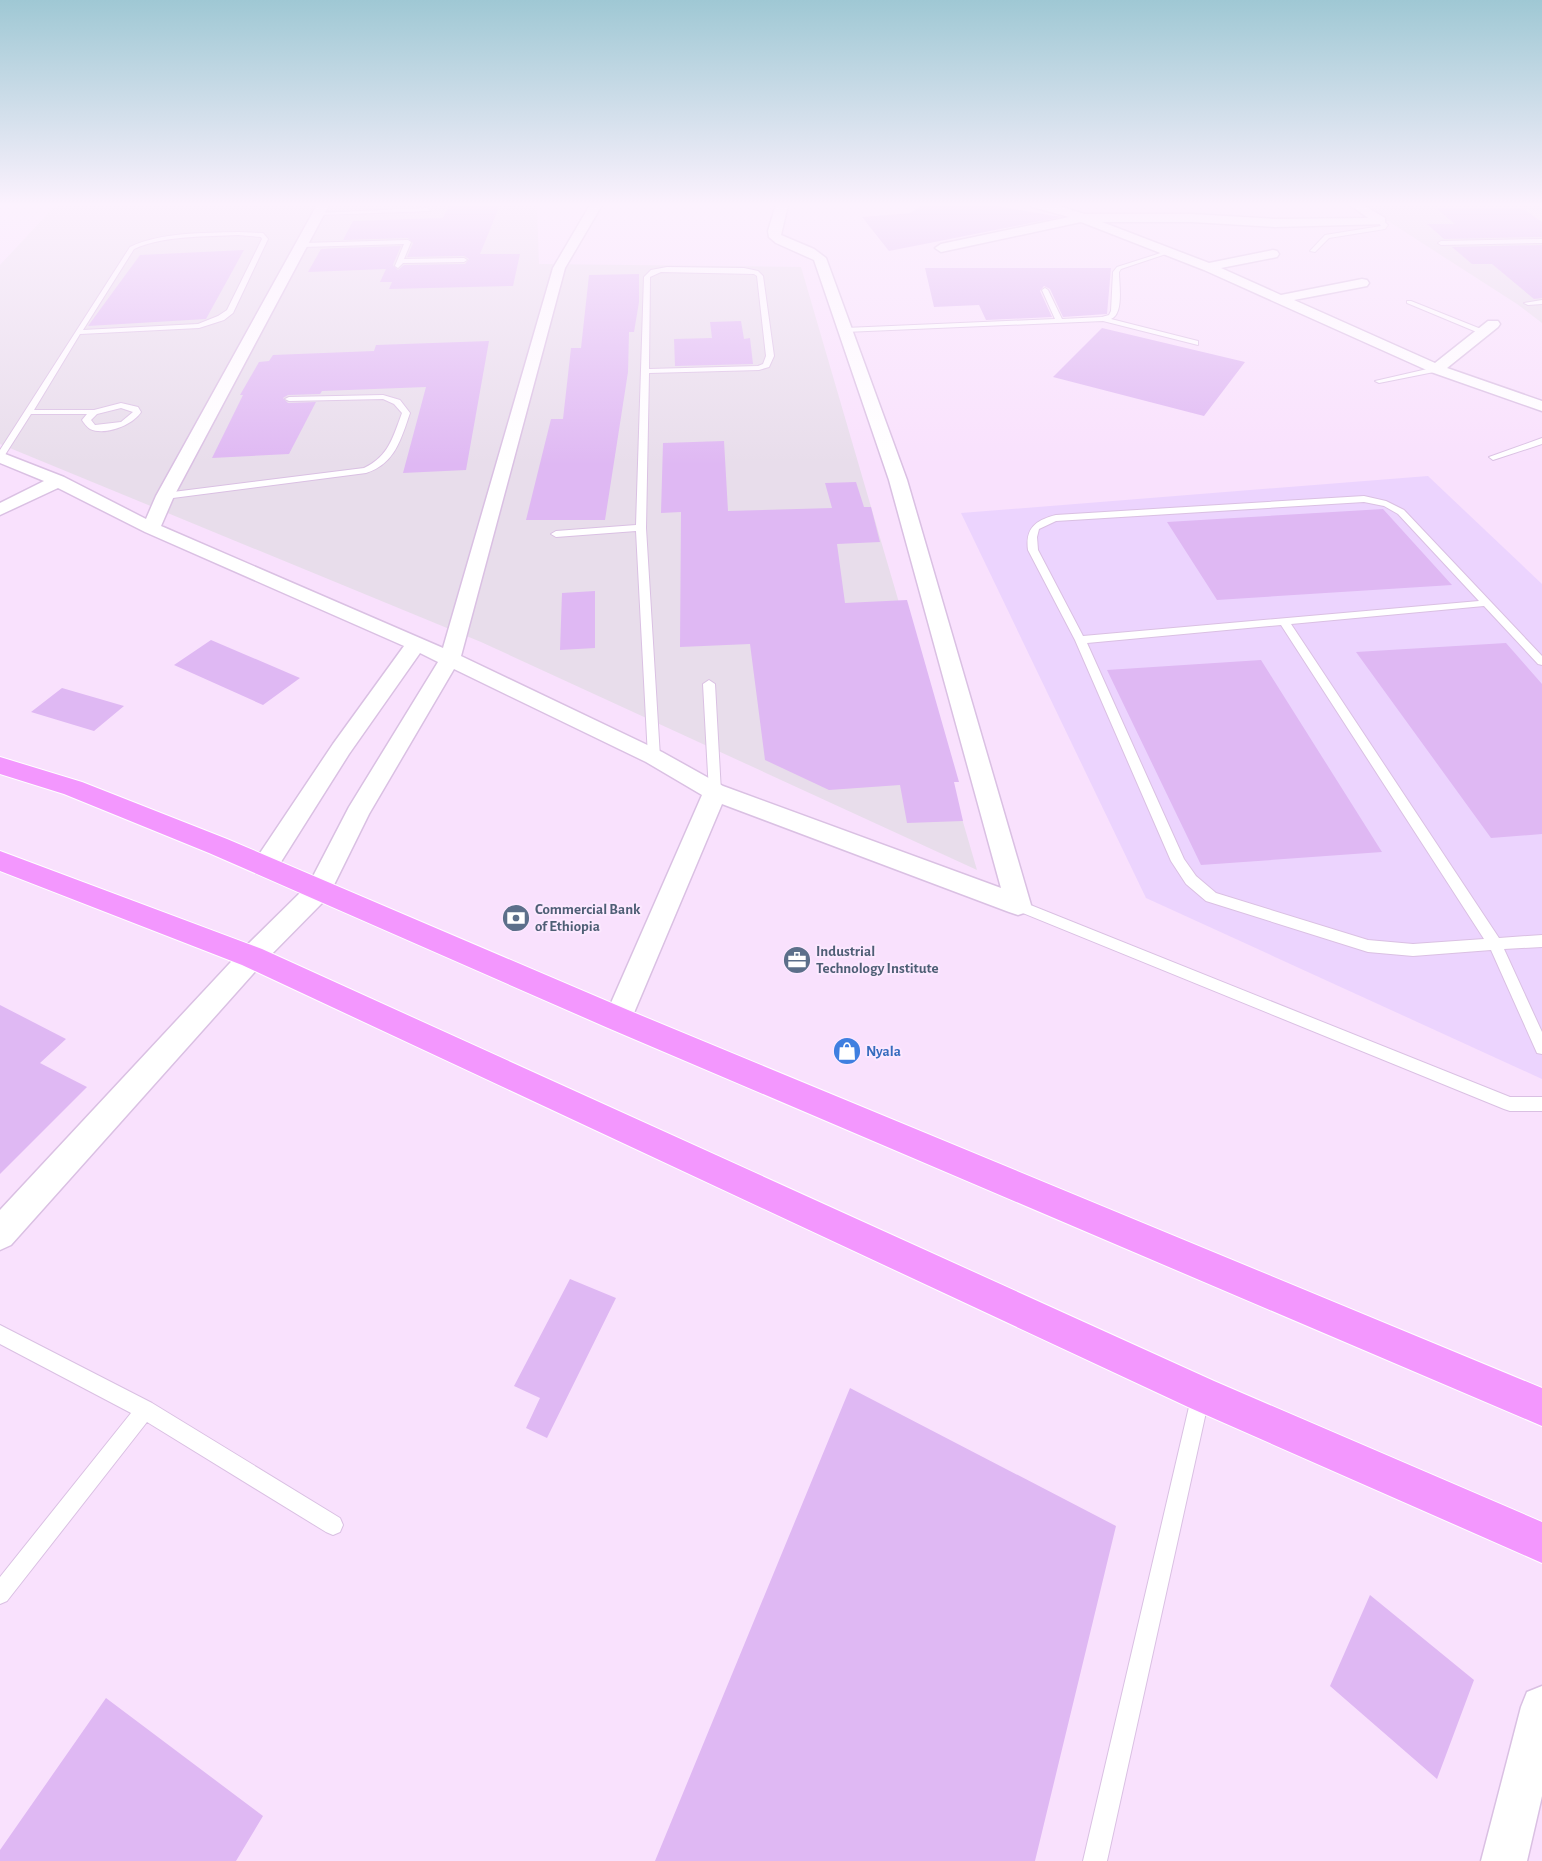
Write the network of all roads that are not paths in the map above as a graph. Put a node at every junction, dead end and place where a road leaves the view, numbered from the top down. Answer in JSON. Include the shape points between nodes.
{"nodes":[{"id":1,"x":103,"y":292,"type":"edge"},
{"id":2,"x":239,"y":292,"type":"edge"},
{"id":3,"x":277,"y":292,"type":"edge"},
{"id":4,"x":552,"y":292,"type":"edge"},
{"id":5,"x":647,"y":292,"type":"edge"},
{"id":6,"x":762,"y":292,"type":"edge"},
{"id":7,"x":832,"y":292,"type":"edge"},
{"id":8,"x":1046,"y":292,"type":"edge"},
{"id":9,"x":1115,"y":292,"type":"edge"},
{"id":10,"x":1264,"y":292,"type":"edge"},
{"id":11,"x":1317,"y":292,"type":"edge"},
{"id":12,"x":1280,"y":299,"type":"junction"},
{"id":13,"x":1409,"y":302,"type":"dead end"},
{"id":14,"x":1542,"y":302,"type":"edge"},
{"id":15,"x":1528,"y":303,"type":"dead end"},
{"id":16,"x":1103,"y":319,"type":"junction"},
{"id":17,"x":1060,"y":321,"type":"junction"},
{"id":18,"x":1487,"y":327,"type":"joint"},
{"id":19,"x":845,"y":330,"type":"junction"},
{"id":20,"x":77,"y":332,"type":"junction"},
{"id":21,"x":1195,"y":344,"type":"dead end"},
{"id":22,"x":1436,"y":369,"type":"junction"},
{"id":23,"x":645,"y":372,"type":"junction"},
{"id":24,"x":1379,"y":381,"type":"dead end"},
{"id":25,"x":289,"y":399,"type":"dead end"},
{"id":26,"x":1542,"y":406,"type":"edge"},
{"id":27,"x":30,"y":412,"type":"junction"},
{"id":28,"x":94,"y":412,"type":"junction"},
{"id":29,"x":1542,"y":440,"type":"edge"},
{"id":30,"x":0,"y":457,"type":"edge"},
{"id":31,"x":1493,"y":457,"type":"dead end"},
{"id":32,"x":58,"y":481,"type":"junction"},
{"id":33,"x":165,"y":496,"type":"junction"},
{"id":34,"x":0,"y":510,"type":"edge"},
{"id":35,"x":151,"y":528,"type":"junction"},
{"id":36,"x":641,"y":528,"type":"junction"},
{"id":37,"x":556,"y":534,"type":"dead end"},
{"id":38,"x":1488,"y":603,"type":"junction"},
{"id":39,"x":1284,"y":622,"type":"junction"},
{"id":40,"x":1080,"y":640,"type":"junction"},
{"id":41,"x":416,"y":644,"type":"junction"},
{"id":42,"x":450,"y":659,"type":"junction"},
{"id":43,"x":1542,"y":662,"type":"edge"},
{"id":44,"x":709,"y":684,"type":"dead end"},
{"id":45,"x":654,"y":757,"type":"junction"},
{"id":46,"x":0,"y":765,"type":"edge"},
{"id":47,"x":715,"y":792,"type":"junction"},
{"id":48,"x":0,"y":861,"type":"edge"},
{"id":49,"x":265,"y":866,"type":"junction"},
{"id":50,"x":319,"y":890,"type":"junction"},
{"id":51,"x":1018,"y":905,"type":"junction"},
{"id":52,"x":1542,"y":941,"type":"edge"},
{"id":53,"x":1496,"y":946,"type":"junction"},
{"id":54,"x":252,"y":957,"type":"junction"},
{"id":55,"x":618,"y":1019,"type":"junction"},
{"id":56,"x":1542,"y":1048,"type":"edge"},
{"id":57,"x":1542,"y":1104,"type":"edge"},
{"id":58,"x":0,"y":1234,"type":"edge"},
{"id":59,"x":0,"y":1334,"type":"edge"},
{"id":60,"x":1200,"y":1394,"type":"junction"},
{"id":61,"x":1542,"y":1407,"type":"edge"},
{"id":62,"x":145,"y":1410,"type":"junction"},
{"id":63,"x":333,"y":1525,"type":"dead end"},
{"id":64,"x":1542,"y":1543,"type":"edge"},
{"id":65,"x":0,"y":1594,"type":"edge"},
{"id":66,"x":1542,"y":1707,"type":"edge"},
{"id":67,"x":1095,"y":1861,"type":"edge"},
{"id":68,"x":1504,"y":1861,"type":"edge"}],
"edges":[{"from":1,"to":20,"type":"lane"},
{"from":2,"to":20,"type":"lane","via":[[230,311],[199,326]]},
{"from":3,"to":33,"type":"street"},
{"from":4,"to":42,"type":"street"},
{"from":5,"to":23,"type":"lane"},
{"from":6,"to":23,"type":"lane","via":[[770,356],[766,365],[759,368]]},
{"from":7,"to":19,"type":"street"},
{"from":8,"to":17,"type":"lane"},
{"from":9,"to":16,"type":"lane","via":[[1115,311]]},
{"from":10,"to":12,"type":"street"},
{"from":11,"to":12,"type":"street"},
{"from":12,"to":22,"type":"street"},
{"from":13,"to":18,"type":"lane"},
{"from":14,"to":15,"type":"lane"},
{"from":16,"to":17,"type":"lane"},
{"from":16,"to":21,"type":"lane"},
{"from":17,"to":19,"type":"lane"},
{"from":18,"to":22,"type":"street"},
{"from":19,"to":51,"type":"street","via":[[898,480]]},
{"from":20,"to":27,"type":"lane"},
{"from":22,"to":24,"type":"lane"},
{"from":22,"to":26,"type":"street"},
{"from":23,"to":36,"type":"lane"},
{"from":25,"to":33,"type":"lane","via":[[384,398],[396,400],[406,413],[389,458],[366,470]]},
{"from":27,"to":28,"type":"lane"},
{"from":27,"to":30,"type":"lane"},
{"from":28,"to":28,"type":"lane","via":[[86,420],[93,427],[101,428],[121,424],[137,412],[121,405]]},
{"from":29,"to":31,"type":"lane"},
{"from":30,"to":32,"type":"street"},
{"from":32,"to":34,"type":"street"},
{"from":32,"to":35,"type":"street"},
{"from":33,"to":35,"type":"street"},
{"from":35,"to":41,"type":"street"},
{"from":36,"to":37,"type":"lane"},
{"from":36,"to":45,"type":"lane"},
{"from":38,"to":39,"type":"lane"},
{"from":38,"to":40,"type":"lane","via":[[1401,512],[1378,500],[1226,507],[1043,521],[1034,528],[1031,538],[1033,550]]},
{"from":38,"to":43,"type":"lane"},
{"from":39,"to":40,"type":"lane"},
{"from":39,"to":53,"type":"lane"},
{"from":40,"to":53,"type":"lane","via":[[1178,861],[1190,880],[1211,896],[1368,946],[1413,950]]},
{"from":41,"to":42,"type":"street"},
{"from":41,"to":49,"type":"street","via":[[341,749]]},
{"from":42,"to":45,"type":"street"},
{"from":42,"to":50,"type":"street","via":[[357,813]]},
{"from":44,"to":47,"type":"lane"},
{"from":45,"to":47,"type":"street"},
{"from":46,"to":49,"type":"main road","via":[[73,788]]},
{"from":47,"to":51,"type":"street"},
{"from":47,"to":55,"type":"street"},
{"from":48,"to":54,"type":"main road"},
{"from":49,"to":50,"type":"main road"},
{"from":50,"to":54,"type":"street"},
{"from":50,"to":55,"type":"main road"},
{"from":51,"to":57,"type":"lane","via":[[1510,1104]]},
{"from":52,"to":53,"type":"lane"},
{"from":53,"to":56,"type":"lane"},
{"from":54,"to":58,"type":"street"},
{"from":54,"to":60,"type":"main road"},
{"from":55,"to":61,"type":"main road"},
{"from":59,"to":62,"type":"lane"},
{"from":60,"to":64,"type":"main road"},
{"from":60,"to":67,"type":"lane"},
{"from":62,"to":63,"type":"lane"},
{"from":62,"to":65,"type":"lane"},
{"from":66,"to":68,"type":"street"}]}
